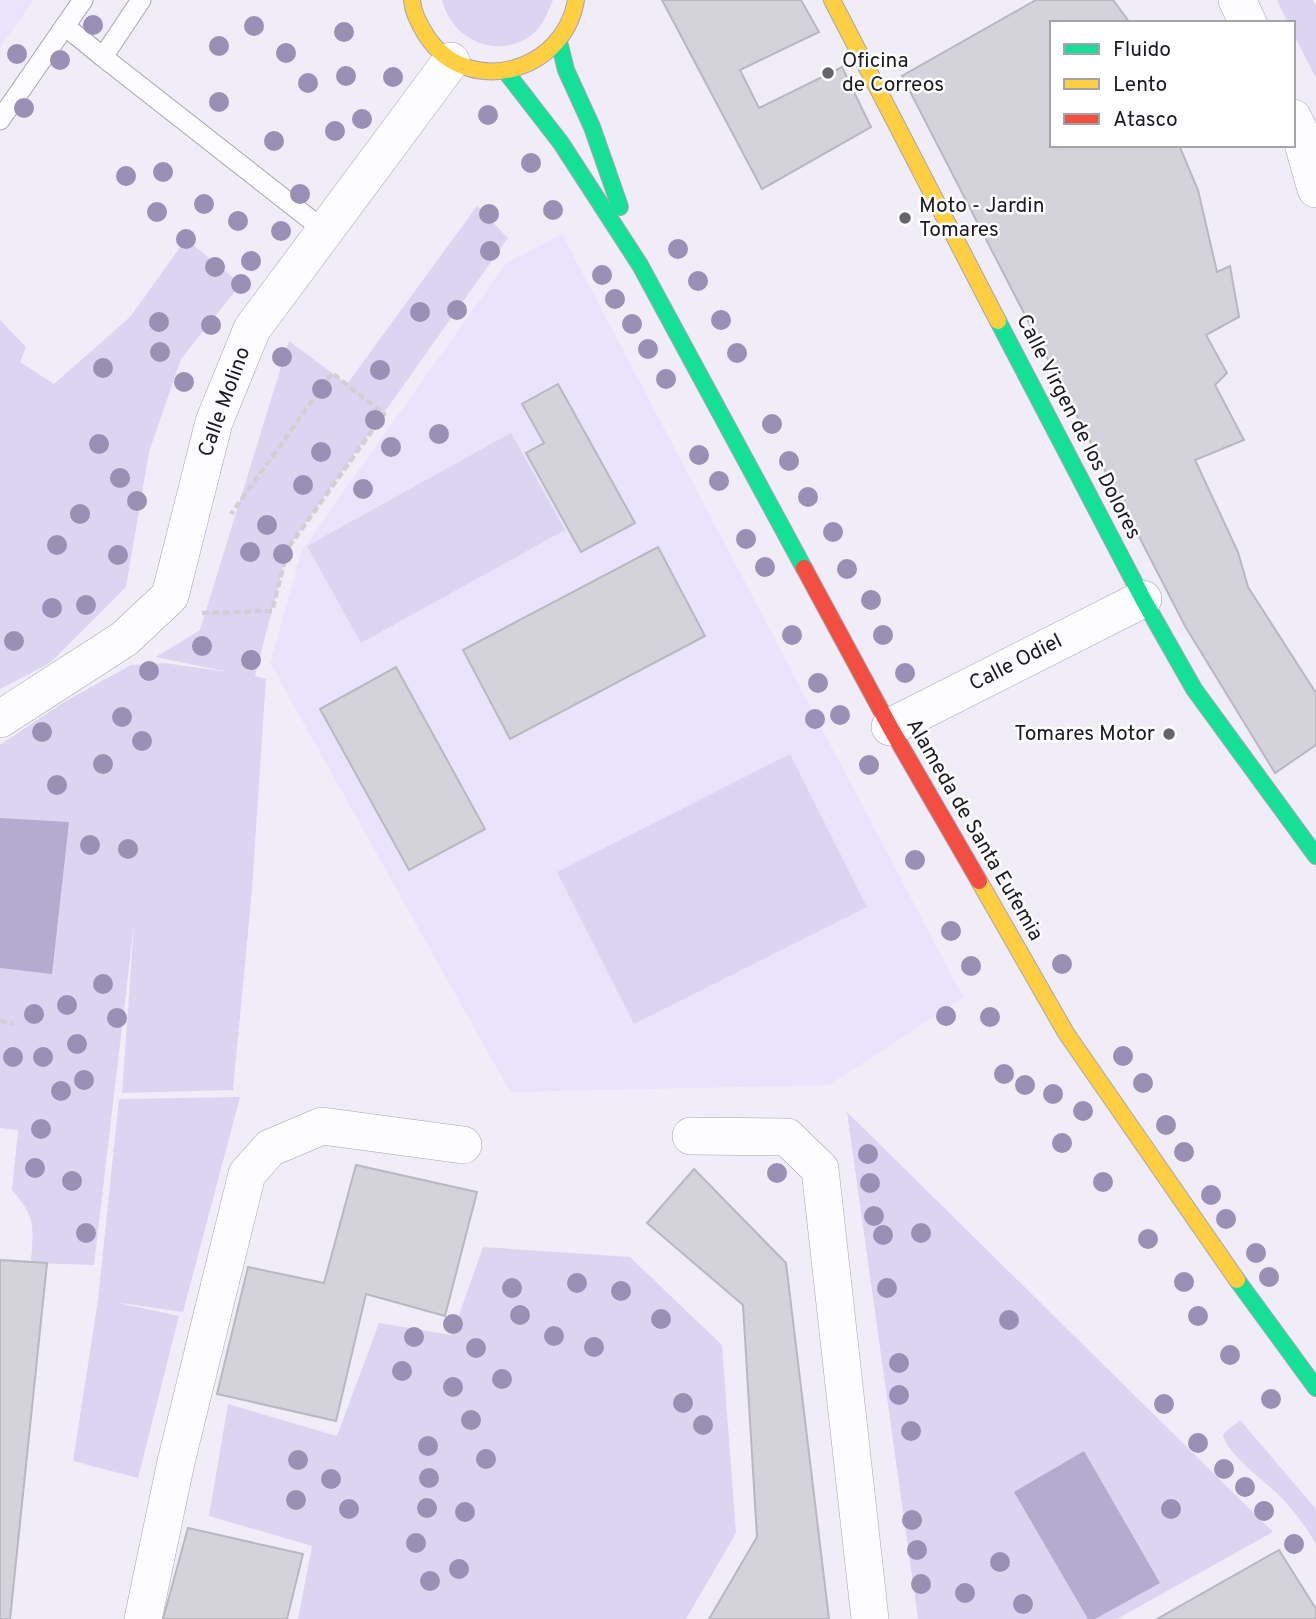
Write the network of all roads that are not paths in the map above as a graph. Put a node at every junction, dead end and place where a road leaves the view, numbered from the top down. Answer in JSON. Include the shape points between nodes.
{"nodes":[{"id":1,"x":83,"y":0,"type":"edge"},
{"id":2,"x":141,"y":0,"type":"edge"},
{"id":3,"x":412,"y":0,"type":"edge"},
{"id":4,"x":832,"y":0,"type":"edge"},
{"id":5,"x":1237,"y":0,"type":"edge"},
{"id":6,"x":577,"y":3,"type":"edge"},
{"id":7,"x":1247,"y":21,"type":"edge"},
{"id":8,"x":65,"y":26,"type":"junction"},
{"id":9,"x":559,"y":42,"type":"junction"},
{"id":10,"x":103,"y":57,"type":"junction"},
{"id":11,"x":451,"y":61,"type":"junction"},
{"id":12,"x":506,"y":72,"type":"junction"},
{"id":13,"x":0,"y":120,"type":"edge"},
{"id":14,"x":1295,"y":122,"type":"edge"},
{"id":15,"x":1316,"y":189,"type":"edge"},
{"id":16,"x":325,"y":230,"type":"junction"},
{"id":17,"x":640,"y":265,"type":"junction"},
{"id":18,"x":1143,"y":600,"type":"junction"},
{"id":19,"x":0,"y":719,"type":"edge"},
{"id":20,"x":890,"y":727,"type":"junction"},
{"id":21,"x":1316,"y":856,"type":"edge"},
{"id":22,"x":691,"y":1136,"type":"dead end"},
{"id":23,"x":463,"y":1145,"type":"dead end"},
{"id":24,"x":1316,"y":1388,"type":"edge"},
{"id":25,"x":143,"y":1619,"type":"edge"},
{"id":26,"x":870,"y":1619,"type":"edge"}],
"edges":[{"from":1,"to":8,"type":"lane"},
{"from":2,"to":10,"type":"lane"},
{"from":3,"to":11,"type":"street","via":[[425,37]]},
{"from":4,"to":18,"type":"street","name":"Calle Virgen de los Dolores"},
{"from":5,"to":7,"type":"street"},
{"from":6,"to":9,"type":"street"},
{"from":8,"to":10,"type":"lane"},
{"from":8,"to":13,"type":"lane"},
{"from":9,"to":12,"type":"street","via":[[526,67]]},
{"from":9,"to":17,"type":"street","name":"Alameda de Santa Eufemia"},
{"from":10,"to":16,"type":"lane"},
{"from":11,"to":12,"type":"street","via":[[477,72]]},
{"from":11,"to":16,"type":"street","name":"Calle Molino"},
{"from":12,"to":17,"type":"street","name":"Alameda de Santa Eufemia","via":[[561,143]]},
{"from":14,"to":15,"type":"street"},
{"from":16,"to":19,"type":"street","name":"Calle Molino","via":[[253,329],[214,422],[170,596],[124,639]]},
{"from":17,"to":20,"type":"street","name":"Alameda de Santa Eufemia"},
{"from":18,"to":20,"type":"street","name":"Calle Odiel"},
{"from":18,"to":21,"type":"street","name":"Calle Virgen de los Dolores","via":[[1194,689]]},
{"from":20,"to":24,"type":"street","name":"Alameda de Santa Eufemia","via":[[1066,1033]]},
{"from":22,"to":26,"type":"street","via":[[788,1137],[820,1169]]},
{"from":23,"to":25,"type":"street","via":[[322,1126],[270,1148],[247,1174],[176,1462]]}]}
